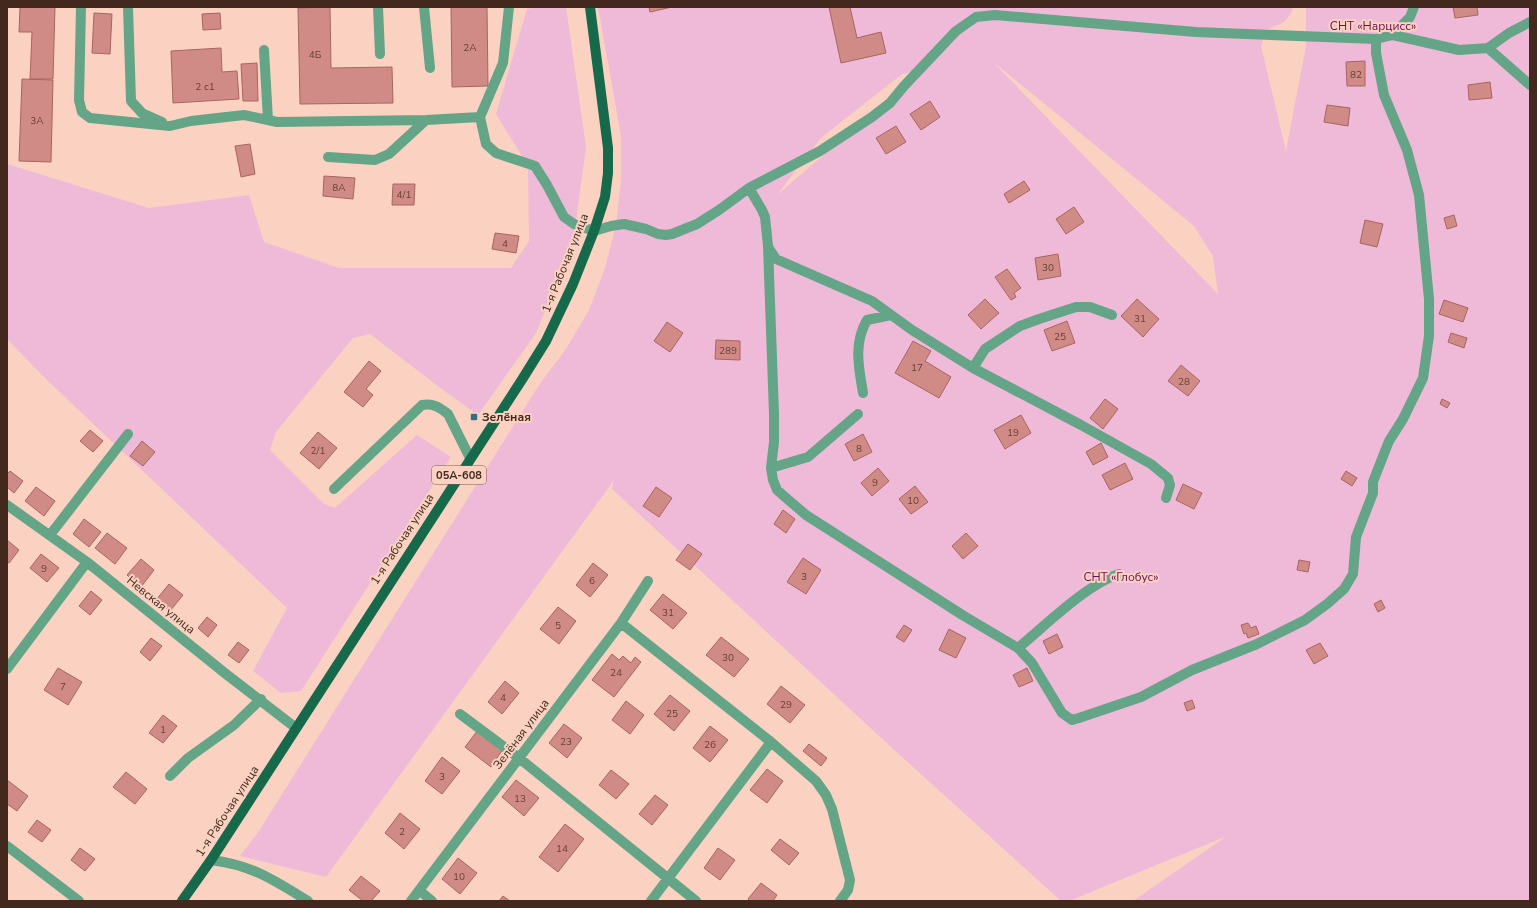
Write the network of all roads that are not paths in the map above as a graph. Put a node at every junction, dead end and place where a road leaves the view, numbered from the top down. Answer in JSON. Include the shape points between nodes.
{"nodes":[{"id":1,"x":81,"y":7,"type":"edge"},
{"id":2,"x":128,"y":7,"type":"edge"},
{"id":3,"x":378,"y":7,"type":"edge"},
{"id":4,"x":424,"y":7,"type":"edge"},
{"id":5,"x":509,"y":7,"type":"edge"},
{"id":6,"x":590,"y":7,"type":"edge"},
{"id":7,"x":1414,"y":7,"type":"edge"},
{"id":8,"x":1530,"y":22,"type":"edge"},
{"id":9,"x":1393,"y":35,"type":"junction"},
{"id":10,"x":1376,"y":39,"type":"junction"},
{"id":11,"x":1488,"y":48,"type":"junction"},
{"id":12,"x":264,"y":50,"type":"dead end"},
{"id":13,"x":380,"y":54,"type":"dead end"},
{"id":14,"x":430,"y":68,"type":"dead end"},
{"id":15,"x":1530,"y":85,"type":"edge"},
{"id":16,"x":480,"y":117,"type":"junction"},
{"id":17,"x":268,"y":120,"type":"junction"},
{"id":18,"x":426,"y":120,"type":"junction"},
{"id":19,"x":170,"y":126,"type":"junction"},
{"id":20,"x":328,"y":157,"type":"dead end"},
{"id":21,"x":749,"y":188,"type":"junction"},
{"id":22,"x":594,"y":231,"type":"junction"},
{"id":23,"x":768,"y":246,"type":"junction"},
{"id":24,"x":1112,"y":315,"type":"dead end"},
{"id":25,"x":892,"y":316,"type":"junction"},
{"id":26,"x":973,"y":368,"type":"junction"},
{"id":27,"x":863,"y":394,"type":"dead end"},
{"id":28,"x":858,"y":414,"type":"dead end"},
{"id":29,"x":128,"y":434,"type":"dead end"},
{"id":30,"x":470,"y":458,"type":"junction"},
{"id":31,"x":771,"y":468,"type":"junction"},
{"id":32,"x":334,"y":489,"type":"dead end"},
{"id":33,"x":1166,"y":498,"type":"dead end"},
{"id":34,"x":7,"y":505,"type":"edge"},
{"id":35,"x":50,"y":535,"type":"junction"},
{"id":36,"x":87,"y":562,"type":"junction"},
{"id":37,"x":1119,"y":574,"type":"dead end"},
{"id":38,"x":648,"y":581,"type":"dead end"},
{"id":39,"x":621,"y":623,"type":"junction"},
{"id":40,"x":1018,"y":648,"type":"junction"},
{"id":41,"x":7,"y":669,"type":"edge"},
{"id":42,"x":260,"y":699,"type":"junction"},
{"id":43,"x":460,"y":714,"type":"dead end"},
{"id":44,"x":296,"y":728,"type":"junction"},
{"id":45,"x":771,"y":742,"type":"junction"},
{"id":46,"x":519,"y":758,"type":"junction"},
{"id":47,"x":170,"y":776,"type":"dead end"},
{"id":48,"x":7,"y":846,"type":"edge"},
{"id":49,"x":211,"y":860,"type":"junction"},
{"id":50,"x":667,"y":879,"type":"junction"},
{"id":51,"x":420,"y":891,"type":"junction"},
{"id":52,"x":79,"y":901,"type":"edge"},
{"id":53,"x":182,"y":901,"type":"edge"},
{"id":54,"x":308,"y":901,"type":"edge"},
{"id":55,"x":411,"y":901,"type":"edge"},
{"id":56,"x":432,"y":901,"type":"edge"},
{"id":57,"x":651,"y":901,"type":"edge"},
{"id":58,"x":696,"y":901,"type":"edge"},
{"id":59,"x":840,"y":901,"type":"edge"}],
"edges":[{"from":1,"to":19,"type":"street","via":[[79,100],[82,112],[90,118]]},
{"from":2,"to":19,"type":"street","via":[[131,101],[142,113]]},
{"from":3,"to":13,"type":"street"},
{"from":4,"to":14,"type":"street"},
{"from":5,"to":16,"type":"street","via":[[503,63]]},
{"from":6,"to":22,"type":"main road","name":"1-я Рабочая улица","number":"05А-608","via":[[608,148],[605,197]]},
{"from":7,"to":9,"type":"street","via":[[1410,17]]},
{"from":8,"to":11,"type":"street"},
{"from":9,"to":10,"type":"street"},
{"from":9,"to":11,"type":"street","via":[[1459,50]]},
{"from":10,"to":21,"type":"street","via":[[1196,32],[995,15],[976,17],[956,31],[890,103],[872,117],[820,151]]},
{"from":10,"to":40,"type":"street","via":[[1384,95],[1407,150],[1419,195],[1428,283],[1429,336],[1423,378],[1389,441],[1378,468],[1373,493],[1356,537],[1353,574],[1350,581],[1315,614],[1257,644],[1192,670],[1141,697],[1072,720],[1062,713],[1032,663]]},
{"from":11,"to":15,"type":"street"},
{"from":12,"to":17,"type":"street"},
{"from":16,"to":18,"type":"street"},
{"from":16,"to":22,"type":"street","via":[[486,144],[496,153],[535,166],[564,217],[574,224]]},
{"from":17,"to":18,"type":"street"},
{"from":17,"to":19,"type":"street","via":[[244,115]]},
{"from":18,"to":20,"type":"street","via":[[389,154],[375,160]]},
{"from":21,"to":22,"type":"street","via":[[697,224],[672,234],[658,234],[624,224]]},
{"from":21,"to":23,"type":"street","via":[[765,218]]},
{"from":22,"to":30,"type":"main road","name":"1-я Рабочая улица","number":"05А-608","via":[[546,341]]},
{"from":23,"to":25,"type":"street","via":[[776,259],[861,296]]},
{"from":23,"to":31,"type":"street","via":[[774,414]]},
{"from":24,"to":26,"type":"street","via":[[1090,307],[1076,307],[1020,326],[985,349]]},
{"from":25,"to":26,"type":"street"},
{"from":25,"to":27,"type":"street","via":[[867,320],[861,329],[857,357]]},
{"from":26,"to":33,"type":"street","via":[[1151,464],[1168,478],[1170,485]]},
{"from":28,"to":31,"type":"street","via":[[808,457]]},
{"from":29,"to":35,"type":"street"},
{"from":30,"to":32,"type":"street","via":[[448,414],[431,404],[422,405]]},
{"from":30,"to":44,"type":"main road","name":"1-я Рабочая улица","number":"05А-608"},
{"from":31,"to":40,"type":"street","via":[[777,490],[806,515]]},
{"from":34,"to":35,"type":"street","name":"Невская улица"},
{"from":35,"to":36,"type":"street","name":"Невская улица"},
{"from":36,"to":41,"type":"street"},
{"from":36,"to":42,"type":"street","name":"Невская улица"},
{"from":37,"to":40,"type":"street","via":[[1092,588]]},
{"from":38,"to":39,"type":"street","name":"Зелёная улица"},
{"from":39,"to":45,"type":"street"},
{"from":39,"to":46,"type":"street","name":"Зелёная улица"},
{"from":42,"to":44,"type":"street","name":"Невская улица"},
{"from":42,"to":47,"type":"street","via":[[234,725],[188,758]]},
{"from":43,"to":46,"type":"street"},
{"from":44,"to":49,"type":"main road","name":"1-я Рабочая улица","number":"05А-608"},
{"from":45,"to":50,"type":"street"},
{"from":45,"to":59,"type":"street","via":[[816,781],[826,795],[850,880],[848,890]]},
{"from":46,"to":50,"type":"street"},
{"from":46,"to":51,"type":"street","name":"Зелёная улица"},
{"from":48,"to":52,"type":"street"},
{"from":49,"to":53,"type":"main road","name":"1-я Рабочая улица","number":"05А-608"},
{"from":49,"to":54,"type":"street","via":[[238,864],[258,872]]},
{"from":50,"to":57,"type":"street"},
{"from":50,"to":58,"type":"street"},
{"from":51,"to":55,"type":"street","name":"Зелёная улица"},
{"from":51,"to":56,"type":"street"}]}
